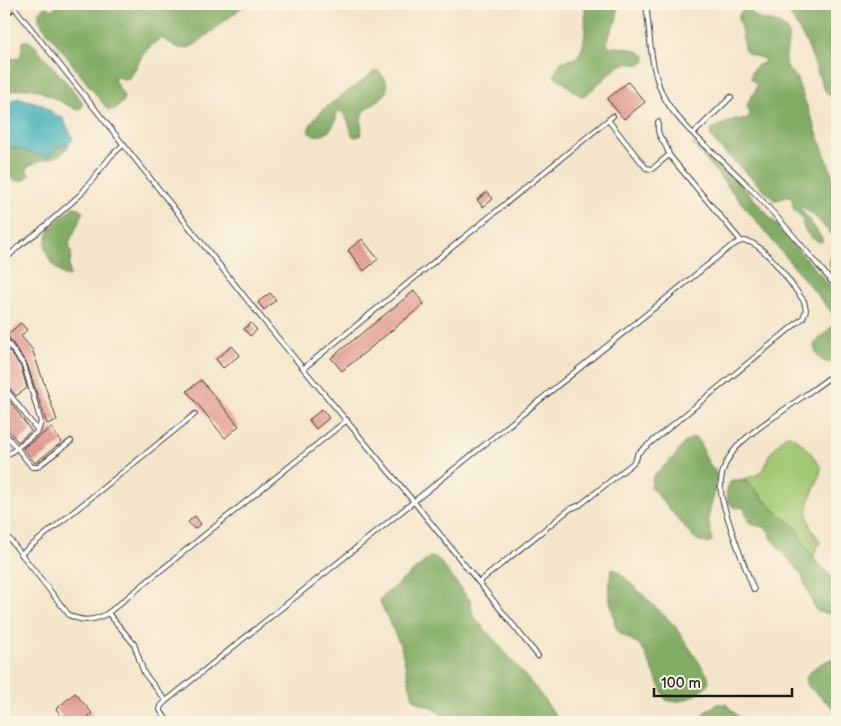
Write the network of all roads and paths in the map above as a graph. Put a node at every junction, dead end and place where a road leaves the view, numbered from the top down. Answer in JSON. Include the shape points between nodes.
{"nodes":[{"id":1,"x":12,"y":4,"type":"edge"},
{"id":2,"x":646,"y":4,"type":"edge"},
{"id":3,"x":4,"y":11,"type":"edge"},
{"id":4,"x":731,"y":97,"type":"dead end"},
{"id":5,"x":613,"y":116,"type":"dead end"},
{"id":6,"x":608,"y":120,"type":"junction"},
{"id":7,"x":658,"y":122,"type":"dead end"},
{"id":8,"x":694,"y":133,"type":"junction"},
{"id":9,"x":124,"y":144,"type":"junction"},
{"id":10,"x":669,"y":155,"type":"junction"},
{"id":11,"x":741,"y":241,"type":"junction"},
{"id":12,"x":4,"y":261,"type":"edge"},
{"id":13,"x":837,"y":288,"type":"edge"},
{"id":14,"x":4,"y":338,"type":"edge"},
{"id":15,"x":304,"y":368,"type":"junction"},
{"id":16,"x":837,"y":372,"type":"edge"},
{"id":17,"x":4,"y":387,"type":"edge"},
{"id":18,"x":195,"y":414,"type":"dead end"},
{"id":19,"x":347,"y":420,"type":"junction"},
{"id":20,"x":38,"y":431,"type":"junction"},
{"id":21,"x":4,"y":432,"type":"edge"},
{"id":22,"x":71,"y":441,"type":"dead end"},
{"id":23,"x":17,"y":449,"type":"junction"},
{"id":24,"x":4,"y":458,"type":"edge"},
{"id":25,"x":414,"y":502,"type":"junction"},
{"id":26,"x":4,"y":532,"type":"edge"},
{"id":27,"x":21,"y":554,"type":"junction"},
{"id":28,"x":479,"y":582,"type":"junction"},
{"id":29,"x":754,"y":590,"type":"dead end"},
{"id":30,"x":108,"y":613,"type":"junction"},
{"id":31,"x":538,"y":656,"type":"dead end"},
{"id":32,"x":166,"y":702,"type":"junction"},
{"id":33,"x":4,"y":716,"type":"edge"},
{"id":34,"x":60,"y":718,"type":"dead end"},
{"id":35,"x":9,"y":722,"type":"edge"},
{"id":36,"x":55,"y":722,"type":"edge"},
{"id":37,"x":168,"y":722,"type":"edge"}],
"edges":[{"from":1,"to":3,"type":"main road"},
{"from":1,"to":9,"type":"lane"},
{"from":2,"to":8,"type":"lane","via":[[661,91],[674,113]]},
{"from":4,"to":8,"type":"lane"},
{"from":5,"to":6,"type":"lane"},
{"from":6,"to":10,"type":"lane","via":[[646,168],[652,169]]},
{"from":6,"to":15,"type":"lane"},
{"from":7,"to":10,"type":"lane","via":[[657,134]]},
{"from":8,"to":13,"type":"lane","via":[[761,199]]},
{"from":9,"to":12,"type":"lane","via":[[81,194]]},
{"from":9,"to":15,"type":"lane"},
{"from":10,"to":11,"type":"lane"},
{"from":11,"to":25,"type":"lane"},
{"from":11,"to":28,"type":"lane","via":[[757,245],[804,301],[806,310],[803,318],[637,454],[633,463]]},
{"from":14,"to":20,"type":"lane","via":[[24,365],[40,416]]},
{"from":15,"to":19,"type":"lane"},
{"from":16,"to":29,"type":"lane","via":[[751,432],[725,465],[721,492],[724,507]]},
{"from":17,"to":20,"type":"lane"},
{"from":18,"to":27,"type":"lane"},
{"from":19,"to":25,"type":"lane"},
{"from":19,"to":30,"type":"lane"},
{"from":20,"to":23,"type":"lane"},
{"from":21,"to":23,"type":"lane"},
{"from":22,"to":23,"type":"lane","via":[[35,467],[29,465]]},
{"from":23,"to":24,"type":"lane"},
{"from":25,"to":28,"type":"lane"},
{"from":25,"to":32,"type":"lane"},
{"from":26,"to":27,"type":"lane"},
{"from":27,"to":30,"type":"lane","via":[[69,615],[85,621]]},
{"from":28,"to":31,"type":"lane"},
{"from":30,"to":32,"type":"lane","via":[[134,644],[144,673]]},
{"from":32,"to":37,"type":"lane","via":[[160,710]]},
{"from":33,"to":35,"type":"lane"},
{"from":34,"to":36,"type":"lane"}]}
